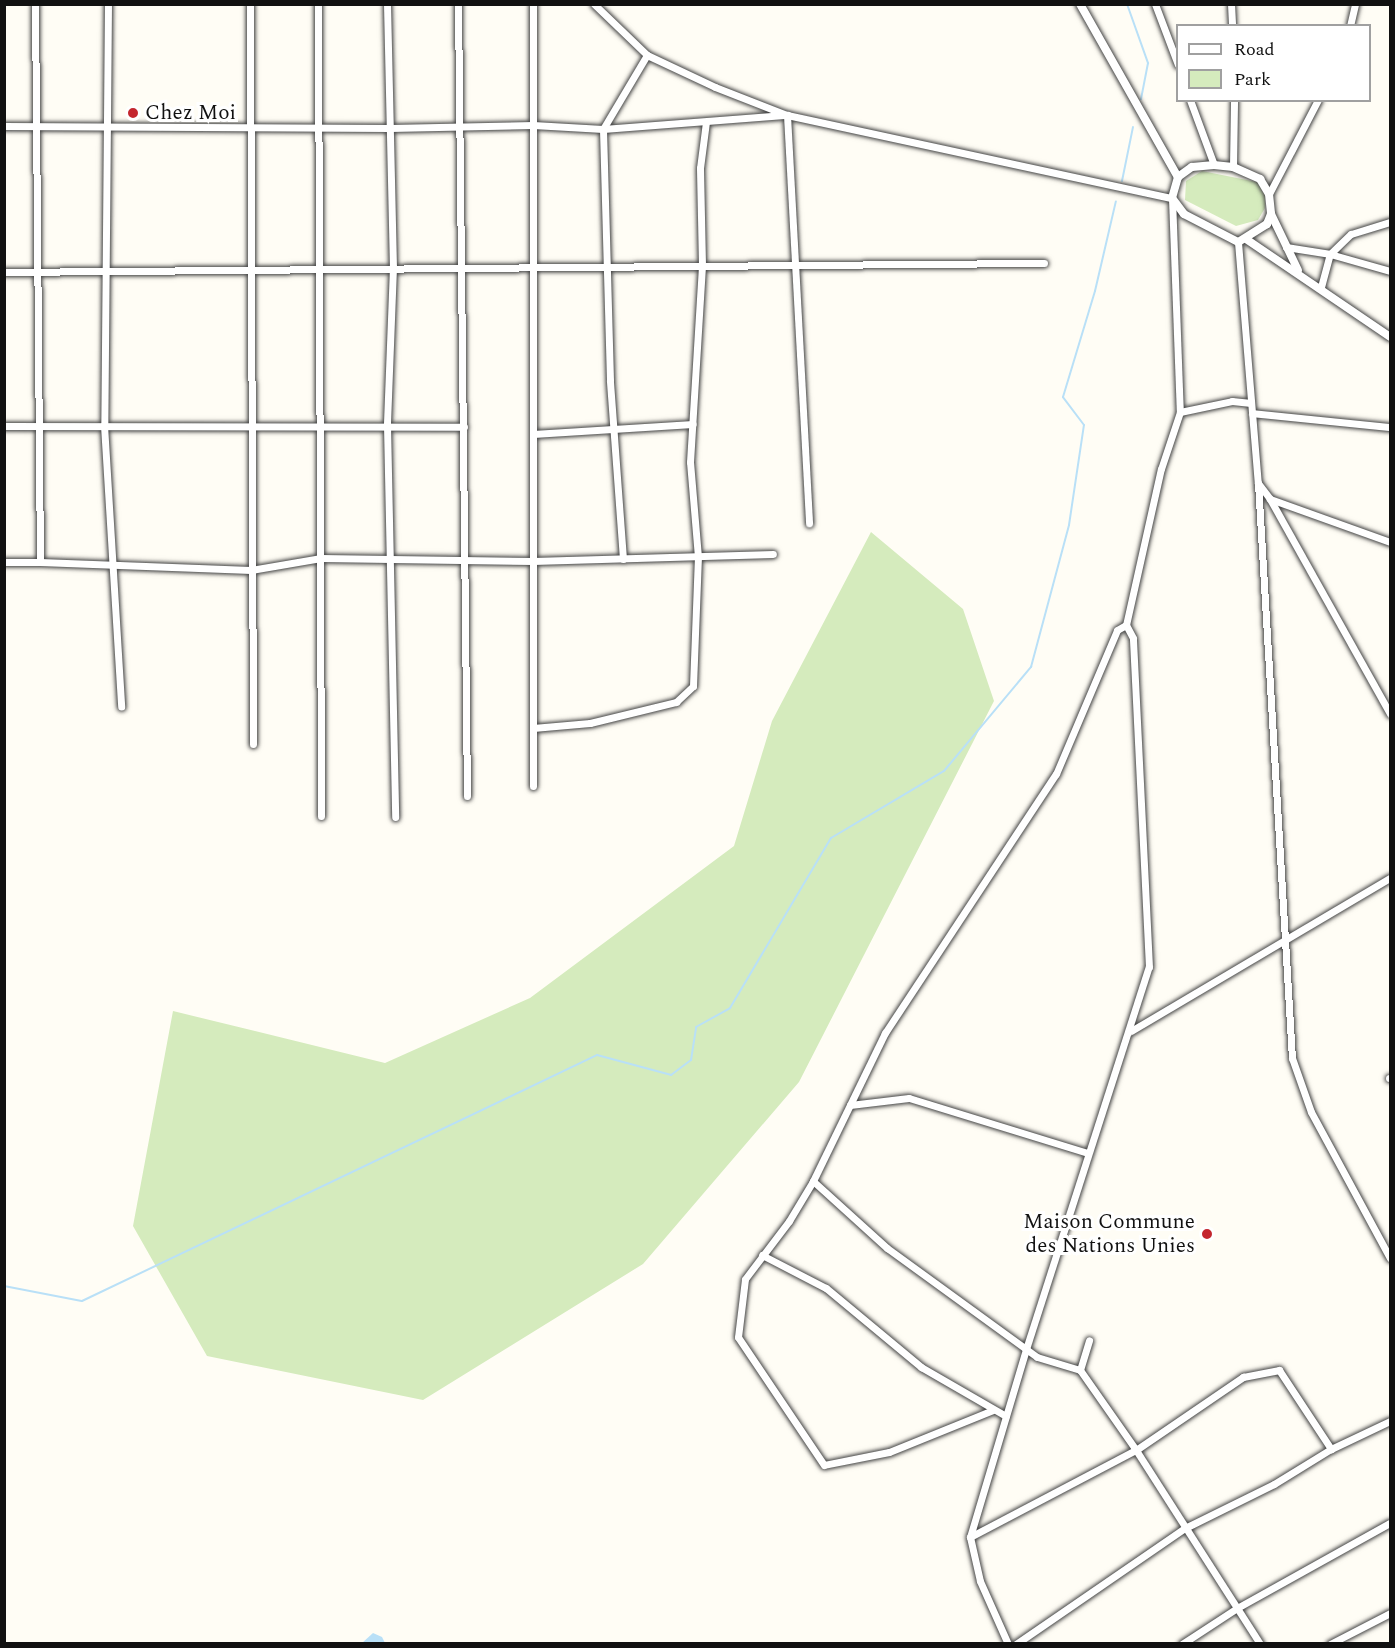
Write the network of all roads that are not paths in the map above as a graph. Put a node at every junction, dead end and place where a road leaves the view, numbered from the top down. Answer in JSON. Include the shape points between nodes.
{"nodes":[{"id":1,"x":35,"y":4,"type":"edge"},
{"id":2,"x":108,"y":4,"type":"edge"},
{"id":3,"x":250,"y":4,"type":"edge"},
{"id":4,"x":318,"y":4,"type":"edge"},
{"id":5,"x":387,"y":4,"type":"edge"},
{"id":6,"x":458,"y":4,"type":"edge"},
{"id":7,"x":533,"y":4,"type":"edge"},
{"id":8,"x":594,"y":4,"type":"edge"},
{"id":9,"x":1080,"y":4,"type":"edge"},
{"id":10,"x":1155,"y":4,"type":"edge"},
{"id":11,"x":1231,"y":4,"type":"edge"},
{"id":12,"x":1355,"y":4,"type":"edge"},
{"id":13,"x":1232,"y":24,"type":"edge"},
{"id":14,"x":1350,"y":24,"type":"edge"},
{"id":15,"x":647,"y":55,"type":"junction"},
{"id":16,"x":1176,"y":60,"type":"edge"},
{"id":17,"x":1191,"y":102,"type":"edge"},
{"id":18,"x":1233,"y":102,"type":"edge"},
{"id":19,"x":1317,"y":102,"type":"edge"},
{"id":20,"x":787,"y":115,"type":"junction"},
{"id":21,"x":706,"y":122,"type":"junction"},
{"id":22,"x":533,"y":125,"type":"junction"},
{"id":23,"x":4,"y":126,"type":"edge"},
{"id":24,"x":37,"y":126,"type":"junction"},
{"id":25,"x":106,"y":126,"type":"junction"},
{"id":26,"x":460,"y":127,"type":"junction"},
{"id":27,"x":250,"y":128,"type":"junction"},
{"id":28,"x":320,"y":128,"type":"junction"},
{"id":29,"x":390,"y":128,"type":"junction"},
{"id":30,"x":603,"y":129,"type":"junction"},
{"id":31,"x":1214,"y":165,"type":"junction"},
{"id":32,"x":1233,"y":167,"type":"junction"},
{"id":33,"x":1178,"y":177,"type":"junction"},
{"id":34,"x":1269,"y":194,"type":"junction"},
{"id":35,"x":1172,"y":198,"type":"junction"},
{"id":36,"x":1272,"y":214,"type":"junction"},
{"id":37,"x":1390,"y":222,"type":"edge"},
{"id":38,"x":1242,"y":240,"type":"junction"},
{"id":39,"x":1286,"y":247,"type":"junction"},
{"id":40,"x":1330,"y":254,"type":"junction"},
{"id":41,"x":1044,"y":263,"type":"dead end"},
{"id":42,"x":702,"y":265,"type":"junction"},
{"id":43,"x":797,"y":265,"type":"junction"},
{"id":44,"x":532,"y":266,"type":"junction"},
{"id":45,"x":606,"y":266,"type":"junction"},
{"id":46,"x":393,"y":267,"type":"junction"},
{"id":47,"x":461,"y":267,"type":"junction"},
{"id":48,"x":250,"y":268,"type":"junction"},
{"id":49,"x":319,"y":268,"type":"junction"},
{"id":50,"x":37,"y":269,"type":"junction"},
{"id":51,"x":105,"y":269,"type":"junction"},
{"id":52,"x":1298,"y":271,"type":"junction"},
{"id":53,"x":1390,"y":271,"type":"edge"},
{"id":54,"x":4,"y":272,"type":"edge"},
{"id":55,"x":1321,"y":287,"type":"junction"},
{"id":56,"x":1390,"y":337,"type":"edge"},
{"id":57,"x":1251,"y":403,"type":"junction"},
{"id":58,"x":1180,"y":412,"type":"junction"},
{"id":59,"x":1252,"y":413,"type":"junction"},
{"id":60,"x":693,"y":424,"type":"junction"},
{"id":61,"x":104,"y":425,"type":"junction"},
{"id":62,"x":251,"y":425,"type":"junction"},
{"id":63,"x":320,"y":425,"type":"junction"},
{"id":64,"x":387,"y":425,"type":"junction"},
{"id":65,"x":4,"y":426,"type":"edge"},
{"id":66,"x":464,"y":427,"type":"junction"},
{"id":67,"x":1390,"y":427,"type":"edge"},
{"id":68,"x":36,"y":428,"type":"junction"},
{"id":69,"x":614,"y":429,"type":"junction"},
{"id":70,"x":533,"y":434,"type":"junction"},
{"id":71,"x":1257,"y":483,"type":"junction"},
{"id":72,"x":1270,"y":499,"type":"junction"},
{"id":73,"x":809,"y":523,"type":"dead end"},
{"id":74,"x":1390,"y":542,"type":"edge"},
{"id":75,"x":773,"y":554,"type":"dead end"},
{"id":76,"x":698,"y":556,"type":"junction"},
{"id":77,"x":321,"y":558,"type":"junction"},
{"id":78,"x":391,"y":559,"type":"junction"},
{"id":79,"x":465,"y":559,"type":"junction"},
{"id":80,"x":623,"y":559,"type":"junction"},
{"id":81,"x":533,"y":561,"type":"junction"},
{"id":82,"x":4,"y":562,"type":"edge"},
{"id":83,"x":40,"y":562,"type":"junction"},
{"id":84,"x":113,"y":566,"type":"junction"},
{"id":85,"x":251,"y":570,"type":"junction"},
{"id":86,"x":1126,"y":625,"type":"junction"},
{"id":87,"x":122,"y":706,"type":"dead end"},
{"id":88,"x":1390,"y":714,"type":"edge"},
{"id":89,"x":533,"y":728,"type":"junction"},
{"id":90,"x":253,"y":744,"type":"dead end"},
{"id":91,"x":533,"y":786,"type":"dead end"},
{"id":92,"x":467,"y":796,"type":"dead end"},
{"id":93,"x":321,"y":816,"type":"dead end"},
{"id":94,"x":395,"y":817,"type":"dead end"},
{"id":95,"x":1390,"y":878,"type":"edge"},
{"id":96,"x":1284,"y":939,"type":"junction"},
{"id":97,"x":1131,"y":1031,"type":"junction"},
{"id":98,"x":850,"y":1105,"type":"junction"},
{"id":99,"x":1088,"y":1153,"type":"junction"},
{"id":100,"x":813,"y":1180,"type":"junction"},
{"id":101,"x":762,"y":1255,"type":"junction"},
{"id":102,"x":1390,"y":1258,"type":"edge"},
{"id":103,"x":1089,"y":1340,"type":"dead end"},
{"id":104,"x":1026,"y":1348,"type":"junction"},
{"id":105,"x":1080,"y":1370,"type":"junction"},
{"id":106,"x":993,"y":1410,"type":"junction"},
{"id":107,"x":1006,"y":1416,"type":"junction"},
{"id":108,"x":1390,"y":1421,"type":"edge"},
{"id":109,"x":1331,"y":1449,"type":"junction"},
{"id":110,"x":1136,"y":1450,"type":"junction"},
{"id":111,"x":1390,"y":1523,"type":"edge"},
{"id":112,"x":1185,"y":1528,"type":"junction"},
{"id":113,"x":970,"y":1537,"type":"junction"},
{"id":114,"x":1238,"y":1608,"type":"junction"},
{"id":115,"x":1390,"y":1613,"type":"edge"},
{"id":116,"x":1008,"y":1644,"type":"edge"},
{"id":117,"x":1016,"y":1644,"type":"edge"},
{"id":118,"x":1182,"y":1644,"type":"edge"},
{"id":119,"x":1260,"y":1644,"type":"edge"},
{"id":120,"x":1330,"y":1644,"type":"edge"}],
"edges":[{"from":1,"to":24,"type":"street"},
{"from":2,"to":25,"type":"street"},
{"from":3,"to":27,"type":"street"},
{"from":4,"to":28,"type":"street"},
{"from":5,"to":29,"type":"street"},
{"from":6,"to":26,"type":"street"},
{"from":7,"to":22,"type":"street"},
{"from":8,"to":15,"type":"street"},
{"from":9,"to":33,"type":"street"},
{"from":10,"to":16,"type":"street"},
{"from":11,"to":13,"type":"street"},
{"from":12,"to":14,"type":"street"},
{"from":15,"to":20,"type":"street"},
{"from":15,"to":30,"type":"street"},
{"from":17,"to":31,"type":"street"},
{"from":18,"to":32,"type":"street"},
{"from":19,"to":34,"type":"street"},
{"from":20,"to":21,"type":"street"},
{"from":20,"to":35,"type":"street"},
{"from":20,"to":43,"type":"street"},
{"from":21,"to":30,"type":"street"},
{"from":21,"to":42,"type":"street","via":[[700,168]]},
{"from":22,"to":26,"type":"street"},
{"from":22,"to":30,"type":"street"},
{"from":22,"to":44,"type":"street"},
{"from":23,"to":24,"type":"street"},
{"from":24,"to":25,"type":"street"},
{"from":24,"to":50,"type":"street"},
{"from":25,"to":27,"type":"street"},
{"from":25,"to":51,"type":"street"},
{"from":26,"to":29,"type":"street"},
{"from":26,"to":47,"type":"street"},
{"from":27,"to":28,"type":"street"},
{"from":27,"to":48,"type":"street"},
{"from":28,"to":29,"type":"street"},
{"from":28,"to":49,"type":"street"},
{"from":29,"to":46,"type":"street"},
{"from":30,"to":45,"type":"street"},
{"from":31,"to":32,"type":"street"},
{"from":31,"to":33,"type":"street","via":[[1192,167]]},
{"from":32,"to":34,"type":"street","via":[[1260,178]]},
{"from":33,"to":35,"type":"street"},
{"from":34,"to":36,"type":"street"},
{"from":35,"to":38,"type":"street","via":[[1184,214]]},
{"from":35,"to":58,"type":"street"},
{"from":36,"to":38,"type":"street","via":[[1267,225]]},
{"from":36,"to":39,"type":"street"},
{"from":37,"to":40,"type":"street","via":[[1352,234]]},
{"from":38,"to":52,"type":"street"},
{"from":38,"to":57,"type":"street"},
{"from":39,"to":40,"type":"street"},
{"from":39,"to":52,"type":"street"},
{"from":40,"to":53,"type":"street"},
{"from":40,"to":55,"type":"street"},
{"from":41,"to":43,"type":"street"},
{"from":42,"to":43,"type":"street"},
{"from":42,"to":45,"type":"street"},
{"from":42,"to":60,"type":"street"},
{"from":43,"to":73,"type":"street"},
{"from":44,"to":45,"type":"street"},
{"from":44,"to":47,"type":"street"},
{"from":44,"to":70,"type":"street"},
{"from":45,"to":69,"type":"street"},
{"from":46,"to":47,"type":"street"},
{"from":46,"to":49,"type":"street"},
{"from":46,"to":64,"type":"street"},
{"from":47,"to":66,"type":"street"},
{"from":48,"to":49,"type":"street"},
{"from":48,"to":51,"type":"street"},
{"from":48,"to":62,"type":"street"},
{"from":49,"to":63,"type":"street"},
{"from":50,"to":51,"type":"street"},
{"from":50,"to":54,"type":"street"},
{"from":50,"to":68,"type":"street"},
{"from":51,"to":61,"type":"street"},
{"from":52,"to":55,"type":"street"},
{"from":55,"to":56,"type":"street"},
{"from":57,"to":58,"type":"street","via":[[1232,401]]},
{"from":57,"to":59,"type":"street"},
{"from":58,"to":86,"type":"street","via":[[1161,469]]},
{"from":59,"to":67,"type":"street"},
{"from":59,"to":71,"type":"street"},
{"from":60,"to":69,"type":"street"},
{"from":60,"to":76,"type":"street","via":[[690,462]]},
{"from":61,"to":62,"type":"street"},
{"from":61,"to":68,"type":"street"},
{"from":61,"to":84,"type":"street"},
{"from":62,"to":63,"type":"street"},
{"from":62,"to":85,"type":"street"},
{"from":63,"to":64,"type":"street"},
{"from":63,"to":77,"type":"street"},
{"from":64,"to":66,"type":"street"},
{"from":64,"to":78,"type":"street"},
{"from":65,"to":68,"type":"street"},
{"from":66,"to":79,"type":"street"},
{"from":68,"to":83,"type":"street"},
{"from":69,"to":70,"type":"street"},
{"from":69,"to":80,"type":"street"},
{"from":70,"to":81,"type":"street"},
{"from":71,"to":72,"type":"street"},
{"from":71,"to":96,"type":"street"},
{"from":72,"to":74,"type":"street"},
{"from":72,"to":88,"type":"street"},
{"from":75,"to":76,"type":"street"},
{"from":76,"to":80,"type":"street"},
{"from":76,"to":89,"type":"street","via":[[693,686],[676,702],[590,723]]},
{"from":77,"to":78,"type":"street"},
{"from":77,"to":85,"type":"street"},
{"from":77,"to":93,"type":"street"},
{"from":78,"to":79,"type":"street"},
{"from":78,"to":94,"type":"street"},
{"from":79,"to":81,"type":"street"},
{"from":79,"to":92,"type":"street"},
{"from":80,"to":81,"type":"street"},
{"from":81,"to":89,"type":"street"},
{"from":82,"to":83,"type":"street"},
{"from":83,"to":84,"type":"street"},
{"from":84,"to":85,"type":"street"},
{"from":84,"to":87,"type":"street"},
{"from":85,"to":90,"type":"street"},
{"from":86,"to":97,"type":"street","via":[[1133,638],[1149,967]]},
{"from":86,"to":98,"type":"street","via":[[1117,630],[1056,774],[885,1033]]},
{"from":89,"to":91,"type":"street"},
{"from":95,"to":96,"type":"street"},
{"from":96,"to":97,"type":"street"},
{"from":96,"to":102,"type":"street","via":[[1292,1058],[1311,1112]]},
{"from":97,"to":99,"type":"street"},
{"from":98,"to":99,"type":"street","via":[[909,1098]]},
{"from":98,"to":100,"type":"street"},
{"from":99,"to":104,"type":"street"},
{"from":100,"to":101,"type":"street","via":[[789,1221]]},
{"from":100,"to":104,"type":"street","via":[[886,1248]]},
{"from":101,"to":106,"type":"street","via":[[826,1288],[921,1367]]},
{"from":101,"to":106,"type":"street","via":[[745,1279],[738,1337],[824,1465],[889,1452]]},
{"from":103,"to":105,"type":"street"},
{"from":104,"to":105,"type":"street","via":[[1037,1357]]},
{"from":104,"to":107,"type":"street"},
{"from":105,"to":110,"type":"street"},
{"from":106,"to":107,"type":"street"},
{"from":107,"to":113,"type":"street"},
{"from":108,"to":109,"type":"street"},
{"from":109,"to":110,"type":"street","via":[[1279,1371],[1243,1377]]},
{"from":109,"to":112,"type":"street","via":[[1274,1484]]},
{"from":110,"to":112,"type":"street"},
{"from":110,"to":113,"type":"street"},
{"from":111,"to":114,"type":"street"},
{"from":112,"to":114,"type":"street"},
{"from":112,"to":117,"type":"street"},
{"from":113,"to":116,"type":"street","via":[[980,1581]]},
{"from":114,"to":118,"type":"street"},
{"from":114,"to":119,"type":"street"},
{"from":115,"to":120,"type":"street"}]}
